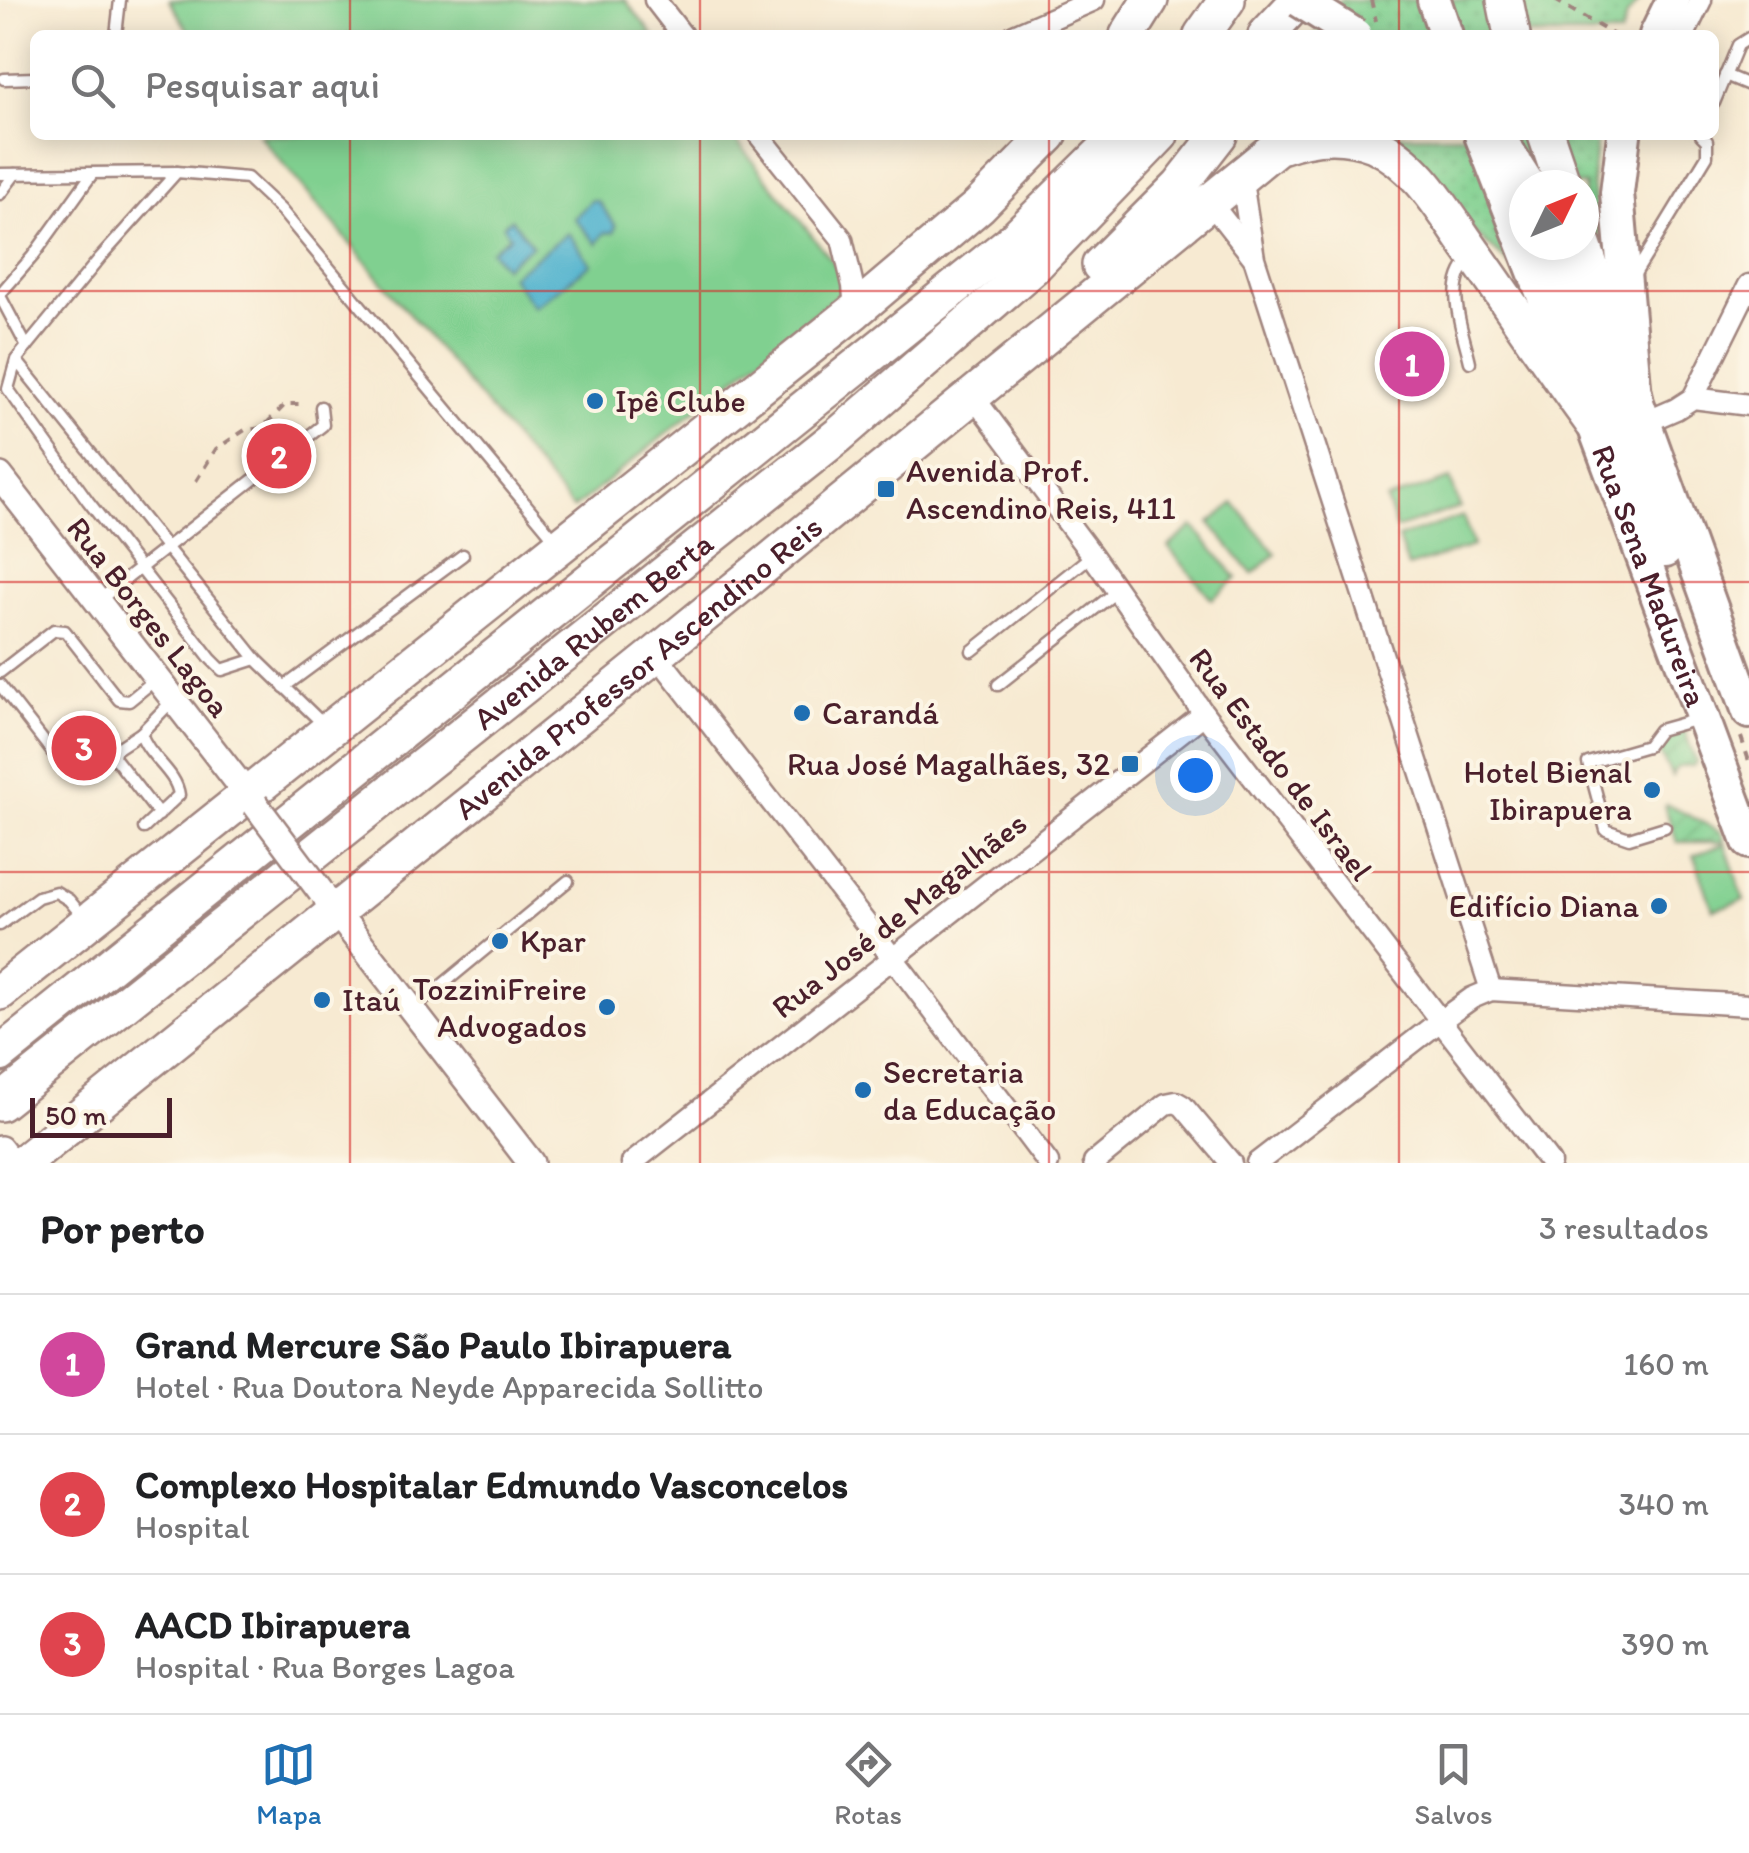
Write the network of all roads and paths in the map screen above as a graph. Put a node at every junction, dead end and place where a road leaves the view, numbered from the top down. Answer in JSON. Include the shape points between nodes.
{"nodes":[{"id":1,"x":120,"y":0,"type":"edge"},
{"id":2,"x":656,"y":0,"type":"edge"},
{"id":3,"x":1094,"y":0,"type":"edge"},
{"id":4,"x":1150,"y":0,"type":"edge"},
{"id":5,"x":1164,"y":0,"type":"edge"},
{"id":6,"x":1227,"y":0,"type":"edge"},
{"id":7,"x":1267,"y":0,"type":"edge"},
{"id":8,"x":1299,"y":0,"type":"edge"},
{"id":9,"x":1326,"y":0,"type":"edge"},
{"id":10,"x":1434,"y":0,"type":"edge"},
{"id":11,"x":1505,"y":0,"type":"edge"},
{"id":12,"x":1555,"y":0,"type":"edge"},
{"id":13,"x":1673,"y":0,"type":"edge"},
{"id":14,"x":1701,"y":0,"type":"edge"},
{"id":15,"x":117,"y":30,"type":"edge"},
{"id":16,"x":678,"y":30,"type":"edge"},
{"id":17,"x":1025,"y":30,"type":"edge"},
{"id":18,"x":1131,"y":30,"type":"edge"},
{"id":19,"x":1148,"y":30,"type":"edge"},
{"id":20,"x":1206,"y":30,"type":"edge"},
{"id":21,"x":1246,"y":30,"type":"edge"},
{"id":22,"x":1271,"y":30,"type":"edge"},
{"id":23,"x":1302,"y":30,"type":"edge"},
{"id":24,"x":1347,"y":30,"type":"edge"},
{"id":25,"x":1444,"y":30,"type":"edge"},
{"id":26,"x":1511,"y":30,"type":"edge"},
{"id":27,"x":1606,"y":30,"type":"edge"},
{"id":28,"x":1658,"y":30,"type":"edge"},
{"id":29,"x":1686,"y":30,"type":"edge"},
{"id":30,"x":1749,"y":38,"type":"edge"},
{"id":31,"x":1724,"y":75,"type":"junction"},
{"id":32,"x":30,"y":78,"type":"edge"},
{"id":33,"x":4,"y":79,"type":"dead end"},
{"id":34,"x":1749,"y":85,"type":"edge"},
{"id":35,"x":1719,"y":89,"type":"edge"},
{"id":36,"x":765,"y":140,"type":"edge"},
{"id":37,"x":1044,"y":140,"type":"edge"},
{"id":38,"x":1067,"y":140,"type":"edge"},
{"id":39,"x":1115,"y":140,"type":"edge"},
{"id":40,"x":1155,"y":140,"type":"edge"},
{"id":41,"x":1215,"y":140,"type":"edge"},
{"id":42,"x":1297,"y":140,"type":"edge"},
{"id":43,"x":1359,"y":140,"type":"edge"},
{"id":44,"x":1483,"y":140,"type":"edge"},
{"id":45,"x":1499,"y":140,"type":"edge"},
{"id":46,"x":1548,"y":140,"type":"edge"},
{"id":47,"x":1623,"y":140,"type":"edge"},
{"id":48,"x":1637,"y":140,"type":"edge"},
{"id":49,"x":1706,"y":140,"type":"edge"},
{"id":50,"x":1519,"y":170,"type":"edge"},
{"id":51,"x":1557,"y":170,"type":"edge"},
{"id":52,"x":177,"y":172,"type":"junction"},
{"id":53,"x":0,"y":174,"type":"edge"},
{"id":54,"x":15,"y":174,"type":"junction"},
{"id":55,"x":92,"y":174,"type":"junction"},
{"id":56,"x":1241,"y":175,"type":"junction"},
{"id":57,"x":0,"y":194,"type":"edge"},
{"id":58,"x":1616,"y":194,"type":"junction"},
{"id":59,"x":1209,"y":201,"type":"junction"},
{"id":60,"x":1475,"y":256,"type":"junction"},
{"id":61,"x":1254,"y":258,"type":"junction"},
{"id":62,"x":1560,"y":260,"type":"edge"},
{"id":63,"x":1588,"y":260,"type":"edge"},
{"id":64,"x":1749,"y":285,"type":"edge"},
{"id":65,"x":1624,"y":292,"type":"junction"},
{"id":66,"x":0,"y":295,"type":"edge"},
{"id":67,"x":855,"y":311,"type":"junction"},
{"id":68,"x":890,"y":341,"type":"junction"},
{"id":69,"x":27,"y":347,"type":"junction"},
{"id":70,"x":1018,"y":359,"type":"junction"},
{"id":71,"x":16,"y":360,"type":"junction"},
{"id":72,"x":1470,"y":362,"type":"dead end"},
{"id":73,"x":972,"y":395,"type":"junction"},
{"id":74,"x":1693,"y":398,"type":"junction"},
{"id":75,"x":1749,"y":405,"type":"edge"},
{"id":76,"x":321,"y":407,"type":"joint"},
{"id":77,"x":1640,"y":410,"type":"junction"},
{"id":78,"x":1593,"y":423,"type":"junction"},
{"id":79,"x":0,"y":476,"type":"edge"},
{"id":80,"x":196,"y":481,"type":"dead end"},
{"id":81,"x":560,"y":545,"type":"junction"},
{"id":82,"x":168,"y":547,"type":"junction"},
{"id":83,"x":463,"y":555,"type":"dead end"},
{"id":84,"x":1092,"y":555,"type":"junction"},
{"id":85,"x":142,"y":570,"type":"junction"},
{"id":86,"x":1116,"y":592,"type":"junction"},
{"id":87,"x":96,"y":603,"type":"junction"},
{"id":88,"x":972,"y":652,"type":"dead end"},
{"id":89,"x":656,"y":654,"type":"junction"},
{"id":90,"x":256,"y":659,"type":"junction"},
{"id":91,"x":0,"y":672,"type":"edge"},
{"id":92,"x":156,"y":679,"type":"junction"},
{"id":93,"x":0,"y":685,"type":"edge"},
{"id":94,"x":998,"y":685,"type":"dead end"},
{"id":95,"x":284,"y":687,"type":"junction"},
{"id":96,"x":173,"y":700,"type":"junction"},
{"id":97,"x":1749,"y":712,"type":"edge"},
{"id":98,"x":1204,"y":714,"type":"junction"},
{"id":99,"x":1704,"y":718,"type":"junction"},
{"id":100,"x":330,"y":730,"type":"junction"},
{"id":101,"x":141,"y":733,"type":"junction"},
{"id":102,"x":53,"y":753,"type":"dead end"},
{"id":103,"x":1731,"y":794,"type":"junction"},
{"id":104,"x":252,"y":800,"type":"junction"},
{"id":105,"x":159,"y":815,"type":"junction"},
{"id":106,"x":1665,"y":827,"type":"dead end"},
{"id":107,"x":144,"y":828,"type":"dead end"},
{"id":108,"x":1749,"y":842,"type":"edge"},
{"id":109,"x":568,"y":881,"type":"dead end"},
{"id":110,"x":328,"y":901,"type":"junction"},
{"id":111,"x":87,"y":923,"type":"junction"},
{"id":112,"x":0,"y":925,"type":"edge"},
{"id":113,"x":893,"y":958,"type":"junction"},
{"id":114,"x":1491,"y":990,"type":"junction"},
{"id":115,"x":0,"y":992,"type":"edge"},
{"id":116,"x":1749,"y":1005,"type":"edge"},
{"id":117,"x":412,"y":1010,"type":"junction"},
{"id":118,"x":1440,"y":1021,"type":"junction"},
{"id":119,"x":0,"y":1054,"type":"edge"},
{"id":120,"x":0,"y":1102,"type":"edge"},
{"id":121,"x":10,"y":1158,"type":"edge"},
{"id":122,"x":531,"y":1163,"type":"edge"},
{"id":123,"x":632,"y":1163,"type":"edge"},
{"id":124,"x":1048,"y":1163,"type":"edge"},
{"id":125,"x":1094,"y":1163,"type":"edge"},
{"id":126,"x":1231,"y":1163,"type":"edge"},
{"id":127,"x":1257,"y":1163,"type":"edge"},
{"id":128,"x":1550,"y":1163,"type":"edge"}],
"edges":[{"from":1,"to":15,"type":"lane"},
{"from":2,"to":16,"type":"street"},
{"from":3,"to":17,"type":"street"},
{"from":4,"to":18,"type":"highway"},
{"from":5,"to":19,"type":"highway"},
{"from":6,"to":20,"type":"highway"},
{"from":7,"to":21,"type":"highway"},
{"from":8,"to":22,"type":"highway"},
{"from":8,"to":24,"type":"main road","bridge":true},
{"from":9,"to":23,"type":"highway"},
{"from":10,"to":25,"type":"main road"},
{"from":11,"to":26,"type":"highway"},
{"from":12,"to":27,"type":"path"},
{"from":13,"to":28,"type":"main road"},
{"from":14,"to":29,"type":"street"},
{"from":30,"to":31,"type":"lane","via":[[1738,45]]},
{"from":31,"to":34,"type":"lane"},
{"from":31,"to":35,"type":"lane"},
{"from":32,"to":33,"type":"lane"},
{"from":36,"to":67,"type":"street","via":[[842,239]]},
{"from":37,"to":67,"type":"highway","via":[[979,206]]},
{"from":38,"to":68,"type":"highway","via":[[905,305],[890,326]]},
{"from":39,"to":68,"type":"highway","name":"Avenida Rubem Berta","via":[[1010,244]]},
{"from":40,"to":120,"type":"highway","name":"Avenida Rubem Berta","via":[[1033,267],[839,434]]},
{"from":41,"to":70,"type":"highway","name":"Avenida Professor Ascendino Reis","via":[[1180,185],[1025,341]]},
{"from":42,"to":56,"type":"highway"},
{"from":43,"to":60,"type":"highway","via":[[1406,164]]},
{"from":44,"to":78,"type":"main road","name":"Rua Sena Madureira"},
{"from":45,"to":50,"type":"main road"},
{"from":46,"to":51,"type":"highway"},
{"from":47,"to":58,"type":"main road","name":"Rua Sena Madureira"},
{"from":48,"to":58,"type":"street"},
{"from":49,"to":65,"type":"lane","via":[[1708,156]]},
{"from":52,"to":55,"type":"lane"},
{"from":52,"to":69,"type":"lane"},
{"from":52,"to":81,"type":"lane","via":[[247,178],[281,210]]},
{"from":53,"to":54,"type":"lane"},
{"from":54,"to":55,"type":"lane"},
{"from":54,"to":57,"type":"lane"},
{"from":55,"to":66,"type":"lane"},
{"from":56,"to":59,"type":"highway"},
{"from":56,"to":61,"type":"street"},
{"from":58,"to":65,"type":"main road","name":"Rua Sena Madureira"},
{"from":59,"to":61,"type":"street"},
{"from":59,"to":70,"type":"highway"},
{"from":60,"to":72,"type":"lane","via":[[1455,284]]},
{"from":60,"to":78,"type":"highway"},
{"from":61,"to":114,"type":"street"},
{"from":62,"to":103,"type":"main road","via":[[1718,702]]},
{"from":63,"to":77,"type":"highway"},
{"from":64,"to":74,"type":"street"},
{"from":65,"to":77,"type":"main road","name":"Rua Sena Madureira"},
{"from":66,"to":69,"type":"lane"},
{"from":67,"to":81,"type":"highway"},
{"from":68,"to":119,"type":"highway","name":"Avenida Rubem Berta"},
{"from":69,"to":71,"type":"lane"},
{"from":70,"to":73,"type":"highway","name":"Avenida Professor Ascendino Reis"},
{"from":71,"to":82,"type":"lane"},
{"from":71,"to":85,"type":"lane","via":[[8,389]]},
{"from":73,"to":84,"type":"street","name":"Rua Estado de Israel"},
{"from":73,"to":89,"type":"highway","name":"Avenida Professor Ascendino Reis"},
{"from":74,"to":75,"type":"street"},
{"from":74,"to":77,"type":"street","via":[[1676,409]]},
{"from":76,"to":80,"type":"path","via":[[286,404],[262,428],[245,430],[216,449]]},
{"from":76,"to":82,"type":"lane","via":[[323,425]]},
{"from":77,"to":97,"type":"main road","name":"Rua Sena Madureira"},
{"from":78,"to":99,"type":"main road","name":"Rua Sena Madureira"},
{"from":79,"to":87,"type":"street","name":"Rua Borges Lagoa"},
{"from":81,"to":100,"type":"highway"},
{"from":82,"to":85,"type":"lane"},
{"from":82,"to":90,"type":"lane"},
{"from":83,"to":95,"type":"lane"},
{"from":84,"to":86,"type":"street","name":"Rua Estado de Israel"},
{"from":84,"to":88,"type":"lane"},
{"from":85,"to":87,"type":"lane"},
{"from":85,"to":90,"type":"lane","via":[[222,670]]},
{"from":86,"to":94,"type":"lane"},
{"from":86,"to":98,"type":"street","name":"Rua Estado de Israel"},
{"from":87,"to":92,"type":"street","name":"Rua Borges Lagoa"},
{"from":89,"to":110,"type":"highway","name":"Avenida Professor Ascendino Reis"},
{"from":89,"to":113,"type":"street"},
{"from":90,"to":95,"type":"lane"},
{"from":91,"to":92,"type":"lane","via":[[54,630],[65,632],[119,700]]},
{"from":92,"to":96,"type":"street","name":"Rua Borges Lagoa"},
{"from":93,"to":102,"type":"lane"},
{"from":95,"to":100,"type":"lane"},
{"from":96,"to":101,"type":"lane"},
{"from":96,"to":104,"type":"street","name":"Rua Borges Lagoa"},
{"from":98,"to":113,"type":"street","name":"Rua José de Magalhães"},
{"from":98,"to":118,"type":"street","name":"Rua Estado de Israel"},
{"from":99,"to":103,"type":"main road","name":"Rua Sena Madureira"},
{"from":99,"to":106,"type":"lane","via":[[1659,730],[1647,746],[1588,763],[1606,830],[1629,838]]},
{"from":100,"to":104,"type":"highway"},
{"from":101,"to":105,"type":"lane","via":[[178,785],[179,795]]},
{"from":101,"to":105,"type":"lane","via":[[120,744],[114,757]]},
{"from":103,"to":108,"type":"main road","name":"Rua Sena Madureira"},
{"from":104,"to":110,"type":"street","name":"Rua Borges Lagoa","bridge":true},
{"from":104,"to":111,"type":"highway"},
{"from":105,"to":107,"type":"lane"},
{"from":109,"to":117,"type":"lane"},
{"from":110,"to":117,"type":"street"},
{"from":110,"to":121,"type":"highway","name":"Avenida Professor Ascendino Reis"},
{"from":111,"to":112,"type":"lane","via":[[56,892]]},
{"from":111,"to":115,"type":"highway"},
{"from":113,"to":123,"type":"street","name":"Rua José de Magalhães"},
{"from":113,"to":124,"type":"street"},
{"from":114,"to":116,"type":"street"},
{"from":114,"to":118,"type":"street"},
{"from":117,"to":122,"type":"street"},
{"from":118,"to":127,"type":"street"},
{"from":118,"to":128,"type":"street","name":"Rua Estado de Israel"},
{"from":125,"to":126,"type":"street","via":[[1171,1102],[1183,1106]]}]}
